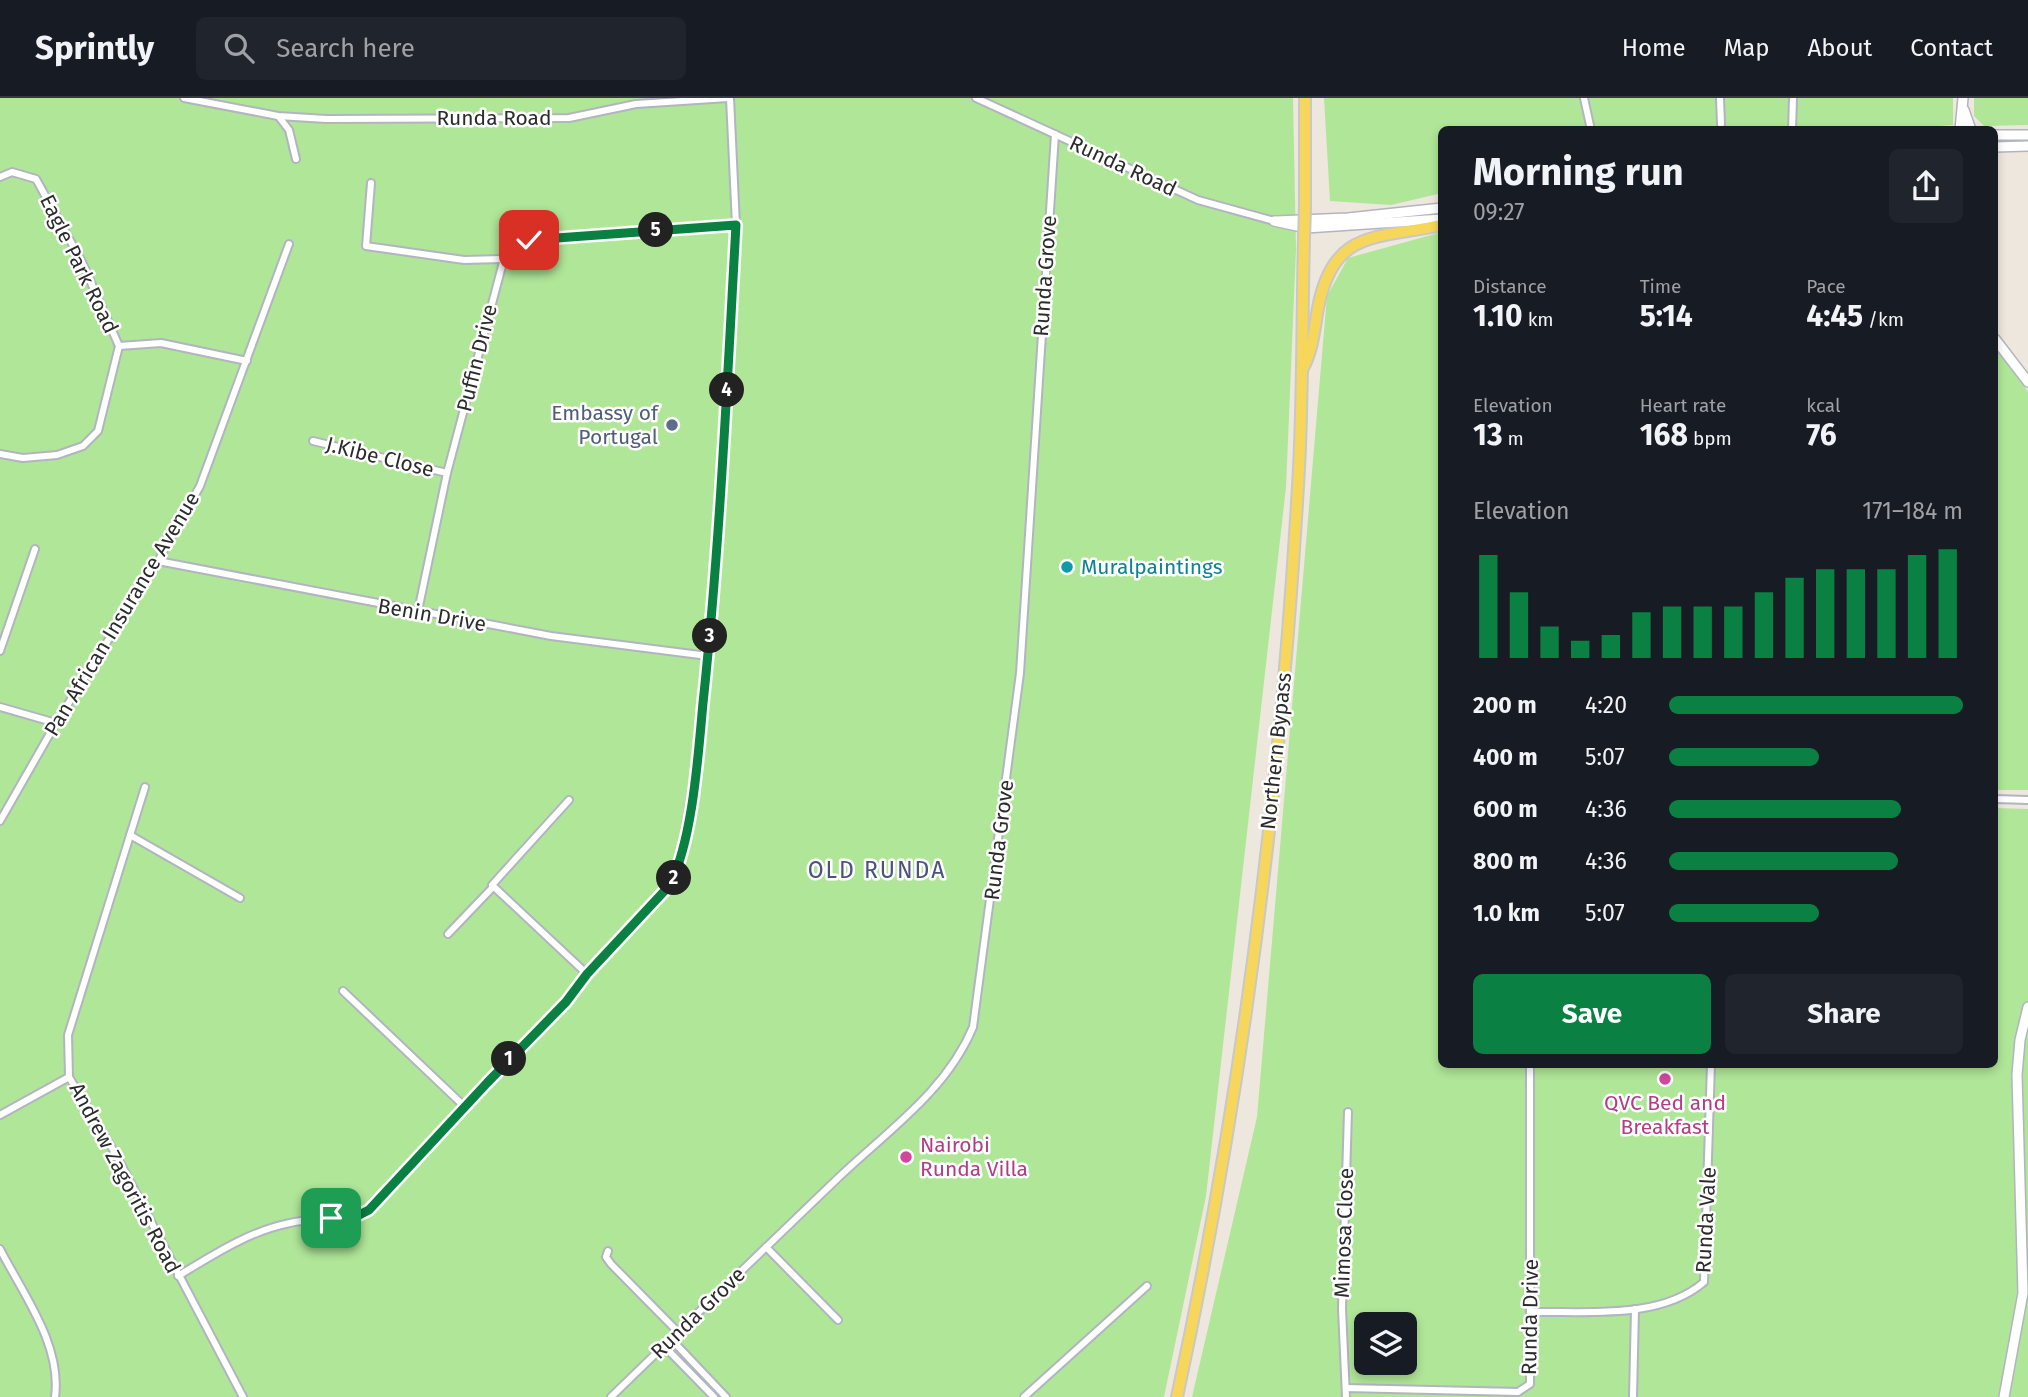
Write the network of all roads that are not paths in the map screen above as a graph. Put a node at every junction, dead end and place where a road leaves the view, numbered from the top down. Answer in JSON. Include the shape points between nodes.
{"nodes":[{"id":1,"x":184,"y":98,"type":"edge"},
{"id":2,"x":618,"y":98,"type":"edge"},
{"id":3,"x":729,"y":98,"type":"edge"},
{"id":4,"x":976,"y":98,"type":"edge"},
{"id":5,"x":1305,"y":98,"type":"edge"},
{"id":6,"x":1584,"y":98,"type":"edge"},
{"id":7,"x":1720,"y":98,"type":"edge"},
{"id":8,"x":1793,"y":98,"type":"edge"},
{"id":9,"x":636,"y":101,"type":"edge"},
{"id":10,"x":1964,"y":103,"type":"edge"},
{"id":11,"x":620,"y":108,"type":"junction"},
{"id":12,"x":278,"y":116,"type":"junction"},
{"id":13,"x":1721,"y":124,"type":"dead end"},
{"id":14,"x":1590,"y":126,"type":"edge"},
{"id":15,"x":1792,"y":126,"type":"edge"},
{"id":16,"x":1961,"y":126,"type":"edge"},
{"id":17,"x":1970,"y":126,"type":"edge"},
{"id":18,"x":1055,"y":134,"type":"junction"},
{"id":19,"x":1998,"y":135,"type":"edge"},
{"id":20,"x":2028,"y":135,"type":"edge"},
{"id":21,"x":2028,"y":146,"type":"edge"},
{"id":22,"x":1998,"y":147,"type":"edge"},
{"id":23,"x":296,"y":159,"type":"dead end"},
{"id":24,"x":0,"y":177,"type":"edge"},
{"id":25,"x":371,"y":183,"type":"dead end"},
{"id":26,"x":1438,"y":208,"type":"edge"},
{"id":27,"x":1438,"y":219,"type":"edge"},
{"id":28,"x":1274,"y":221,"type":"junction"},
{"id":29,"x":736,"y":225,"type":"junction"},
{"id":30,"x":1438,"y":226,"type":"edge"},
{"id":31,"x":289,"y":244,"type":"dead end"},
{"id":32,"x":502,"y":259,"type":"junction"},
{"id":33,"x":1998,"y":343,"type":"edge"},
{"id":34,"x":119,"y":346,"type":"junction"},
{"id":35,"x":247,"y":361,"type":"junction"},
{"id":36,"x":1301,"y":372,"type":"junction"},
{"id":37,"x":2028,"y":382,"type":"edge"},
{"id":38,"x":313,"y":441,"type":"dead end"},
{"id":39,"x":0,"y":454,"type":"edge"},
{"id":40,"x":447,"y":473,"type":"junction"},
{"id":41,"x":35,"y":549,"type":"dead end"},
{"id":42,"x":158,"y":561,"type":"junction"},
{"id":43,"x":418,"y":611,"type":"junction"},
{"id":44,"x":0,"y":652,"type":"edge"},
{"id":45,"x":708,"y":656,"type":"junction"},
{"id":46,"x":0,"y":706,"type":"edge"},
{"id":47,"x":56,"y":723,"type":"junction"},
{"id":48,"x":145,"y":787,"type":"dead end"},
{"id":49,"x":1998,"y":799,"type":"edge"},
{"id":50,"x":569,"y":800,"type":"dead end"},
{"id":51,"x":2028,"y":800,"type":"edge"},
{"id":52,"x":0,"y":821,"type":"edge"},
{"id":53,"x":130,"y":835,"type":"junction"},
{"id":54,"x":493,"y":887,"type":"junction"},
{"id":55,"x":240,"y":898,"type":"dead end"},
{"id":56,"x":448,"y":933,"type":"dead end"},
{"id":57,"x":587,"y":974,"type":"junction"},
{"id":58,"x":344,"y":991,"type":"dead end"},
{"id":59,"x":2028,"y":1007,"type":"edge"},
{"id":60,"x":1530,"y":1068,"type":"edge"},
{"id":61,"x":1710,"y":1068,"type":"edge"},
{"id":62,"x":69,"y":1077,"type":"junction"},
{"id":63,"x":465,"y":1107,"type":"junction"},
{"id":64,"x":1348,"y":1112,"type":"dead end"},
{"id":65,"x":0,"y":1115,"type":"edge"},
{"id":66,"x":766,"y":1247,"type":"junction"},
{"id":67,"x":0,"y":1249,"type":"edge"},
{"id":68,"x":608,"y":1251,"type":"dead end"},
{"id":69,"x":178,"y":1276,"type":"junction"},
{"id":70,"x":1147,"y":1286,"type":"dead end"},
{"id":71,"x":1635,"y":1310,"type":"junction"},
{"id":72,"x":1531,"y":1312,"type":"junction"},
{"id":73,"x":838,"y":1320,"type":"dead end"},
{"id":74,"x":678,"y":1332,"type":"junction"},
{"id":75,"x":671,"y":1339,"type":"junction"},
{"id":76,"x":664,"y":1346,"type":"junction"},
{"id":77,"x":1346,"y":1388,"type":"junction"},
{"id":78,"x":55,"y":1397,"type":"edge"},
{"id":79,"x":243,"y":1397,"type":"edge"},
{"id":80,"x":611,"y":1397,"type":"edge"},
{"id":81,"x":715,"y":1397,"type":"edge"},
{"id":82,"x":726,"y":1397,"type":"edge"},
{"id":83,"x":1024,"y":1397,"type":"edge"},
{"id":84,"x":1177,"y":1397,"type":"edge"},
{"id":85,"x":1346,"y":1397,"type":"edge"},
{"id":86,"x":1633,"y":1397,"type":"edge"},
{"id":87,"x":2004,"y":1397,"type":"edge"}],
"edges":[{"from":1,"to":12,"type":"street","name":"Runda Road"},
{"from":2,"to":11,"type":"street"},
{"from":3,"to":9,"type":"street","name":"Runda Road"},
{"from":3,"to":29,"type":"street"},
{"from":4,"to":18,"type":"street","name":"Runda Road"},
{"from":5,"to":36,"type":"main road","name":"Northern Bypass","bridge":true},
{"from":6,"to":14,"type":"street"},
{"from":7,"to":13,"type":"street"},
{"from":8,"to":15,"type":"street"},
{"from":9,"to":11,"type":"street","name":"Runda Road"},
{"from":10,"to":16,"type":"street"},
{"from":10,"to":17,"type":"street"},
{"from":11,"to":12,"type":"street","name":"Runda Road","via":[[569,118]]},
{"from":12,"to":23,"type":"street","via":[[289,130]]},
{"from":18,"to":28,"type":"street","name":"Runda Road","via":[[1198,200]]},
{"from":18,"to":66,"type":"street","name":"Runda Grove","via":[[1020,673],[973,1027],[937,1088]]},
{"from":19,"to":20,"type":"street"},
{"from":21,"to":22,"type":"street"},
{"from":24,"to":34,"type":"street","name":"Eagle Park Road","via":[[12,172],[36,179],[82,262]]},
{"from":25,"to":32,"type":"street","via":[[366,246],[464,260]]},
{"from":26,"to":28,"type":"street","name":"Runda Road"},
{"from":27,"to":28,"type":"street","name":"Runda Road","via":[[1306,229]]},
{"from":29,"to":32,"type":"street","via":[[540,237],[515,245]]},
{"from":29,"to":45,"type":"street"},
{"from":30,"to":36,"type":"main road","via":[[1366,240],[1334,260],[1322,287],[1310,357]]},
{"from":31,"to":35,"type":"street","name":"Pan African Insurance Avenue"},
{"from":32,"to":40,"type":"street","name":"Puffin Drive"},
{"from":33,"to":37,"type":"street"},
{"from":34,"to":35,"type":"street","name":"Eagle Park Road","via":[[161,342]]},
{"from":34,"to":39,"type":"street","name":"Eagle Park Road","via":[[99,431],[83,446],[57,455]]},
{"from":35,"to":42,"type":"street","name":"Pan African Insurance Avenue","via":[[200,486]]},
{"from":36,"to":84,"type":"main road","name":"Northern Bypass","via":[[1292,578],[1272,802],[1222,1164]]},
{"from":38,"to":40,"type":"street","name":"J.Kibe Close"},
{"from":40,"to":43,"type":"street","name":"Puffin Drive"},
{"from":41,"to":44,"type":"street"},
{"from":42,"to":43,"type":"street","name":"Benin Drive"},
{"from":42,"to":47,"type":"street","name":"Pan African Insurance Avenue"},
{"from":43,"to":45,"type":"street","name":"Benin Drive","via":[[551,636]]},
{"from":45,"to":57,"type":"street","via":[[698,755],[679,867],[670,885]]},
{"from":46,"to":47,"type":"street"},
{"from":47,"to":52,"type":"street","name":"Pan African Insurance Avenue"},
{"from":48,"to":53,"type":"street","name":"Andrew Zagoritis Road"},
{"from":49,"to":51,"type":"street"},
{"from":50,"to":54,"type":"street"},
{"from":53,"to":55,"type":"street"},
{"from":53,"to":62,"type":"street","name":"Andrew Zagoritis Road","via":[[68,1035]]},
{"from":54,"to":56,"type":"street"},
{"from":54,"to":57,"type":"street"},
{"from":57,"to":63,"type":"street"},
{"from":58,"to":63,"type":"street"},
{"from":59,"to":87,"type":"street","via":[[2017,1075],[2023,1293]]},
{"from":60,"to":72,"type":"street","name":"Runda Drive"},
{"from":61,"to":71,"type":"street","name":"Runda Vale","via":[[1704,1282],[1692,1292]]},
{"from":62,"to":65,"type":"street"},
{"from":62,"to":69,"type":"street","name":"Andrew Zagoritis Road","via":[[116,1153]]},
{"from":63,"to":69,"type":"street","via":[[369,1210],[357,1216],[260,1230]]},
{"from":64,"to":77,"type":"street","name":"Mimosa Close","via":[[1342,1309]]},
{"from":66,"to":73,"type":"street"},
{"from":66,"to":74,"type":"street","name":"Runda Grove"},
{"from":67,"to":78,"type":"street","via":[[56,1364]]},
{"from":68,"to":74,"type":"street","via":[[611,1265]]},
{"from":69,"to":79,"type":"street","name":"Andrew Zagoritis Road"},
{"from":70,"to":83,"type":"street"},
{"from":71,"to":72,"type":"street","name":"Runda Vale"},
{"from":71,"to":86,"type":"street"},
{"from":72,"to":77,"type":"street","name":"Runda Drive","via":[[1530,1384],[1525,1390]]},
{"from":74,"to":75,"type":"street","name":"Runda Grove"},
{"from":75,"to":76,"type":"street","name":"Runda Grove"},
{"from":75,"to":82,"type":"street"},
{"from":76,"to":80,"type":"street","name":"Runda Grove"},
{"from":76,"to":81,"type":"street"},
{"from":77,"to":85,"type":"street","name":"Mimosa Close"}]}
